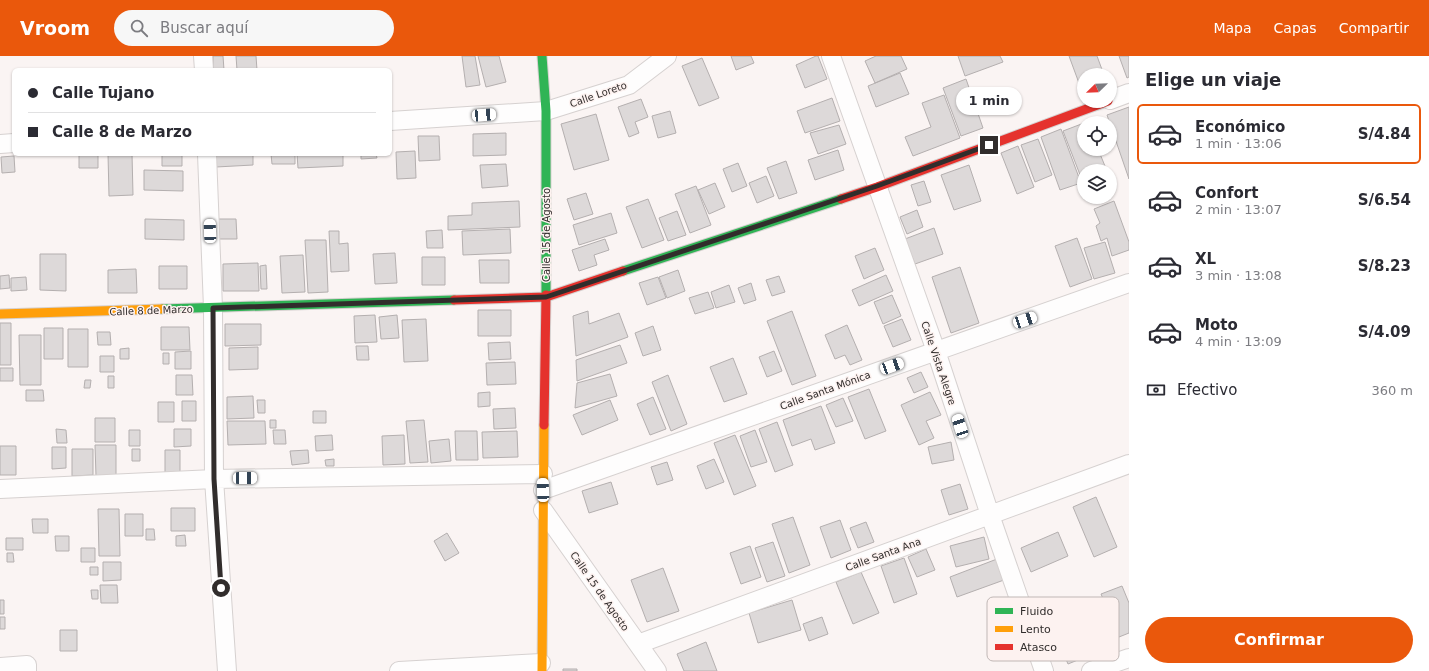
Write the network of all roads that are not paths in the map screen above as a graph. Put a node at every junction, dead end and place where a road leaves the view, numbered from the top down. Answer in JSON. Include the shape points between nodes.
{"nodes":[{"id":1,"x":204,"y":56,"type":"edge"},
{"id":2,"x":542,"y":56,"type":"edge"},
{"id":3,"x":667,"y":56,"type":"edge"},
{"id":4,"x":831,"y":56,"type":"edge"},
{"id":5,"x":204,"y":68,"type":"edge"},
{"id":6,"x":1129,"y":93,"type":"edge"},
{"id":7,"x":1117,"y":98,"type":"edge"},
{"id":8,"x":1090,"y":108,"type":"edge"},
{"id":9,"x":546,"y":111,"type":"junction"},
{"id":10,"x":392,"y":121,"type":"edge"},
{"id":11,"x":12,"y":143,"type":"edge"},
{"id":12,"x":0,"y":144,"type":"edge"},
{"id":13,"x":207,"y":156,"type":"edge"},
{"id":14,"x":877,"y":186,"type":"junction"},
{"id":15,"x":1129,"y":283,"type":"edge"},
{"id":16,"x":546,"y":297,"type":"junction"},
{"id":17,"x":213,"y":308,"type":"junction"},
{"id":18,"x":0,"y":314,"type":"edge"},
{"id":19,"x":936,"y":351,"type":"junction"},
{"id":20,"x":1129,"y":464,"type":"edge"},
{"id":21,"x":214,"y":479,"type":"junction"},
{"id":22,"x":543,"y":482,"type":"junction"},
{"id":23,"x":0,"y":489,"type":"edge"},
{"id":24,"x":543,"y":510,"type":"junction"},
{"id":25,"x":990,"y":515,"type":"junction"},
{"id":26,"x":1018,"y":597,"type":"edge"},
{"id":27,"x":638,"y":644,"type":"junction"},
{"id":28,"x":1129,"y":658,"type":"edge"},
{"id":29,"x":1041,"y":661,"type":"edge"},
{"id":30,"x":0,"y":667,"type":"edge"},
{"id":31,"x":541,"y":667,"type":"edge"},
{"id":32,"x":27,"y":668,"type":"edge"},
{"id":33,"x":227,"y":671,"type":"edge"},
{"id":34,"x":399,"y":671,"type":"edge"},
{"id":35,"x":657,"y":671,"type":"edge"},
{"id":36,"x":1044,"y":671,"type":"edge"},
{"id":37,"x":1091,"y":671,"type":"edge"}],
"edges":[{"from":1,"to":5,"type":"street"},
{"from":2,"to":9,"type":"street","name":"Calle 15 de Agosto"},
{"from":3,"to":9,"type":"street","name":"Calle Loreto","via":[[629,84]]},
{"from":4,"to":14,"type":"street","name":"Calle Vista Alegre"},
{"from":6,"to":7,"type":"street","name":"Calle 8 de Marzo"},
{"from":8,"to":14,"type":"street","name":"Calle 8 de Marzo"},
{"from":9,"to":10,"type":"street","name":"Calle Loreto"},
{"from":9,"to":16,"type":"street","name":"Calle 15 de Agosto"},
{"from":11,"to":12,"type":"street"},
{"from":13,"to":17,"type":"street"},
{"from":14,"to":16,"type":"street","name":"Calle 8 de Marzo"},
{"from":14,"to":19,"type":"street","name":"Calle Vista Alegre"},
{"from":15,"to":19,"type":"street","name":"Calle Santa Mónica"},
{"from":16,"to":17,"type":"street","name":"Calle 8 de Marzo"},
{"from":16,"to":22,"type":"street","name":"Calle 15 de Agosto"},
{"from":17,"to":18,"type":"street","name":"Calle 8 de Marzo"},
{"from":17,"to":21,"type":"street"},
{"from":19,"to":22,"type":"street","name":"Calle Santa Mónica"},
{"from":19,"to":25,"type":"street","name":"Calle Vista Alegre"},
{"from":20,"to":25,"type":"street","name":"Calle Santa Ana"},
{"from":21,"to":22,"type":"street","name":"Calle Santa Mónica"},
{"from":21,"to":23,"type":"street","name":"Calle Santa Mónica"},
{"from":21,"to":33,"type":"street"},
{"from":22,"to":24,"type":"street","name":"Calle 15 de Agosto"},
{"from":24,"to":27,"type":"street","name":"Calle 15 de Agosto"},
{"from":24,"to":31,"type":"street","name":"Calle 15 de Agosto"},
{"from":25,"to":26,"type":"street","name":"Calle Vista Alegre"},
{"from":25,"to":27,"type":"street","name":"Calle Santa Ana"},
{"from":27,"to":35,"type":"street","name":"Calle 15 de Agosto"},
{"from":28,"to":37,"type":"street"},
{"from":29,"to":36,"type":"street","name":"Calle Vista Alegre"},
{"from":30,"to":32,"type":"street"},
{"from":31,"to":34,"type":"street"}]}
